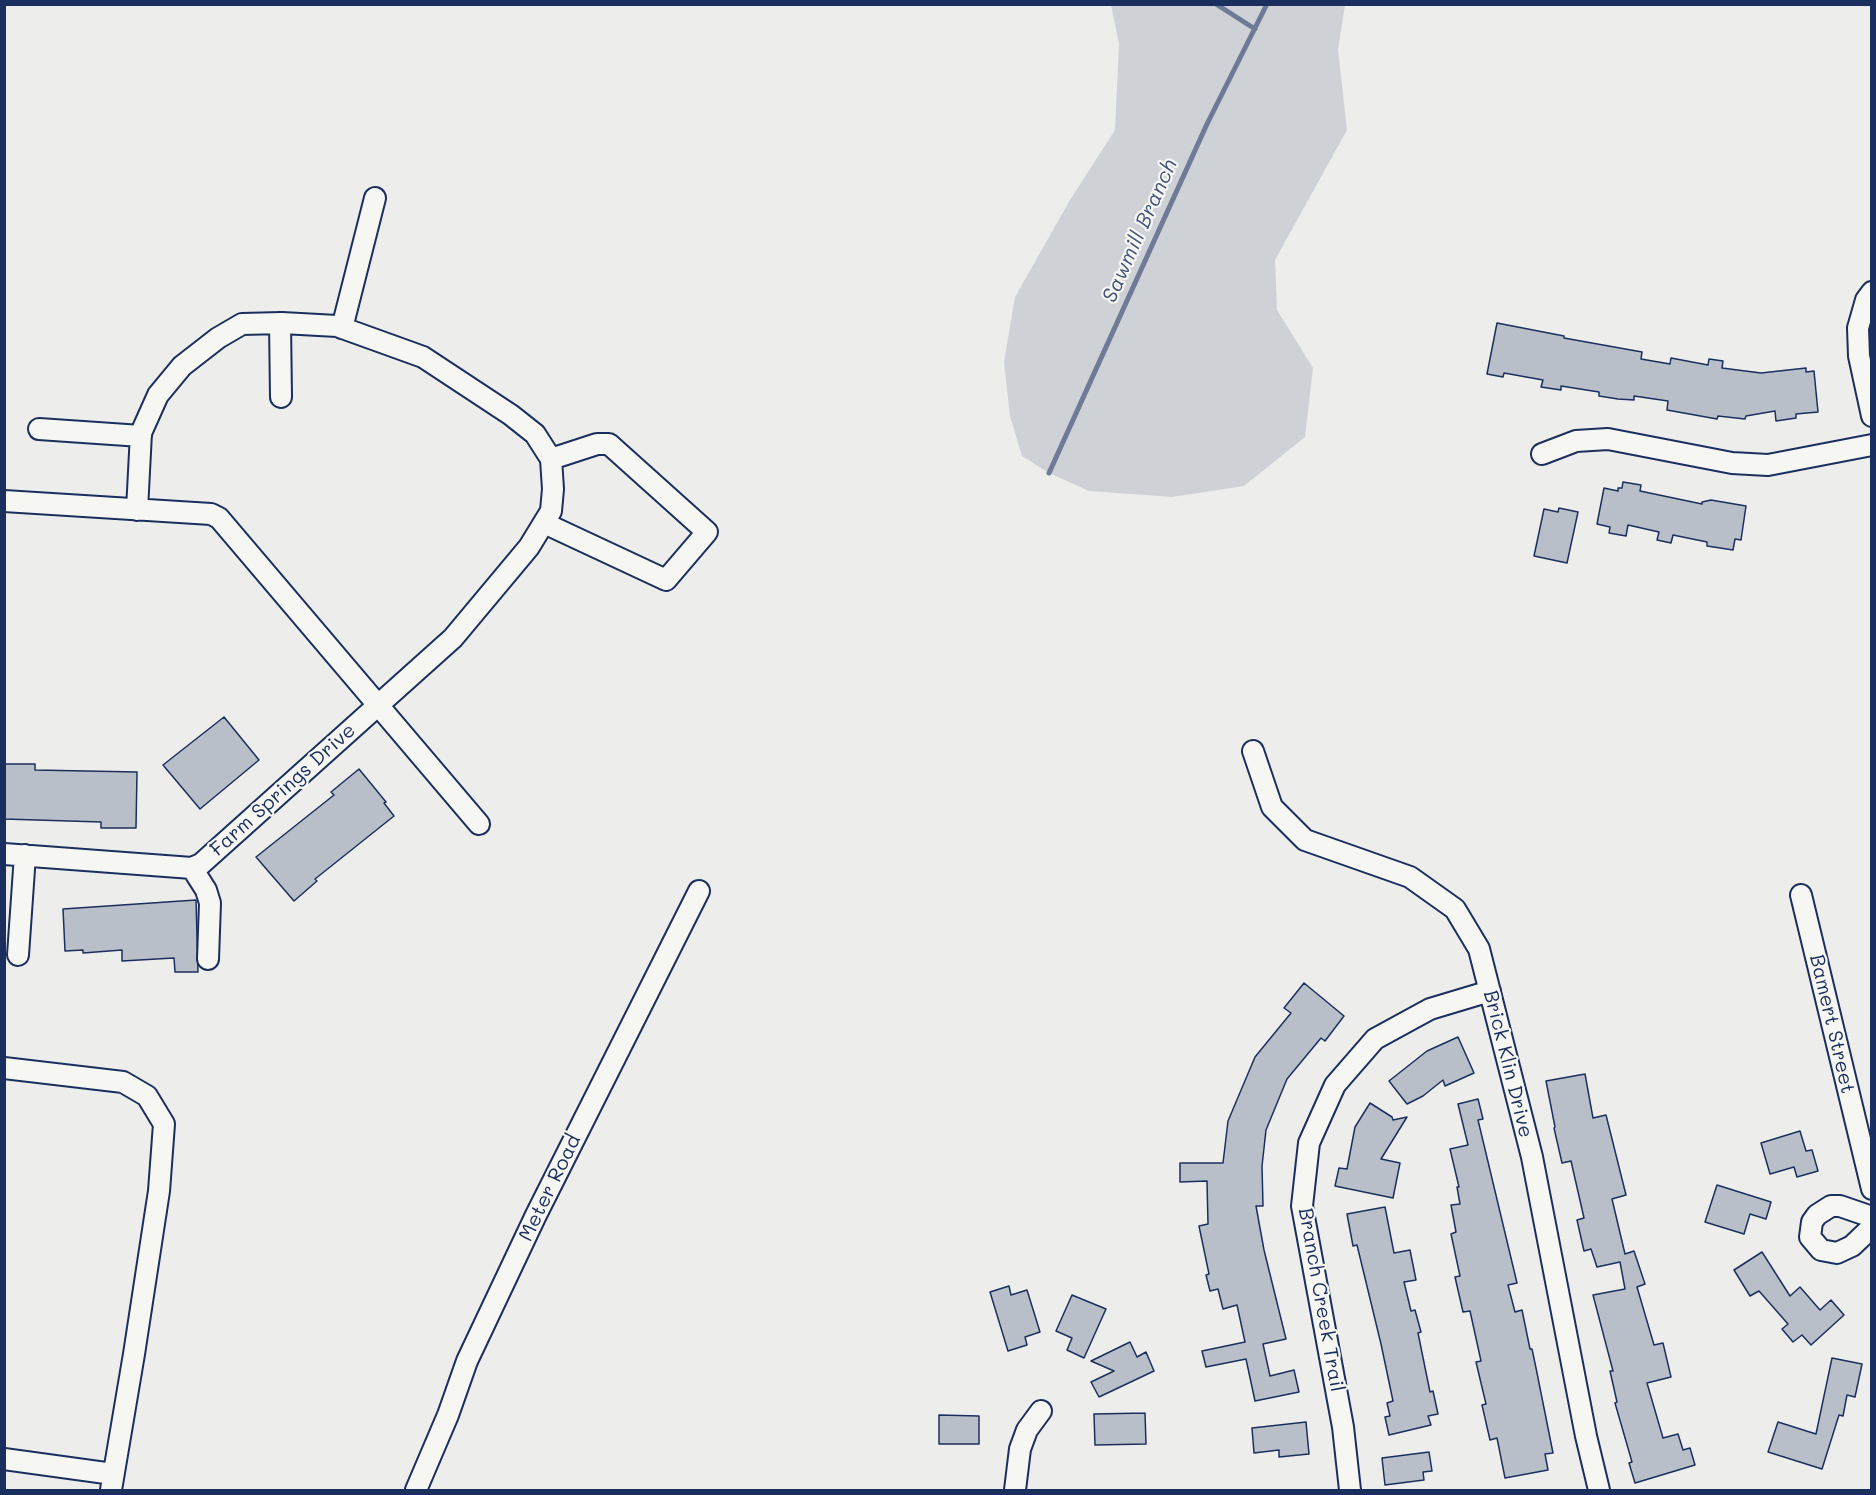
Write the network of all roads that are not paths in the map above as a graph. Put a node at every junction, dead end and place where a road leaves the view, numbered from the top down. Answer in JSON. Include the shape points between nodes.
{"nodes":[{"id":1,"x":375,"y":198,"type":"dead end"},
{"id":2,"x":1872,"y":292,"type":"edge"},
{"id":3,"x":280,"y":323,"type":"junction"},
{"id":4,"x":342,"y":328,"type":"junction"},
{"id":5,"x":281,"y":397,"type":"dead end"},
{"id":6,"x":1872,"y":416,"type":"edge"},
{"id":7,"x":39,"y":429,"type":"dead end"},
{"id":8,"x":141,"y":436,"type":"junction"},
{"id":9,"x":1872,"y":445,"type":"edge"},
{"id":10,"x":1542,"y":454,"type":"dead end"},
{"id":11,"x":551,"y":459,"type":"junction"},
{"id":12,"x":4,"y":501,"type":"edge"},
{"id":13,"x":137,"y":510,"type":"junction"},
{"id":14,"x":544,"y":523,"type":"junction"},
{"id":15,"x":378,"y":705,"type":"junction"},
{"id":16,"x":1253,"y":751,"type":"dead end"},
{"id":17,"x":479,"y":824,"type":"dead end"},
{"id":18,"x":4,"y":854,"type":"edge"},
{"id":19,"x":25,"y":855,"type":"junction"},
{"id":20,"x":192,"y":868,"type":"junction"},
{"id":21,"x":699,"y":891,"type":"dead end"},
{"id":22,"x":1801,"y":895,"type":"dead end"},
{"id":23,"x":18,"y":955,"type":"dead end"},
{"id":24,"x":208,"y":958,"type":"dead end"},
{"id":25,"x":1490,"y":991,"type":"junction"},
{"id":26,"x":4,"y":1068,"type":"edge"},
{"id":27,"x":1872,"y":1189,"type":"edge"},
{"id":28,"x":1872,"y":1217,"type":"edge"},
{"id":29,"x":1872,"y":1227,"type":"edge"},
{"id":30,"x":1041,"y":1411,"type":"dead end"},
{"id":31,"x":4,"y":1459,"type":"edge"},
{"id":32,"x":112,"y":1482,"type":"edge"},
{"id":33,"x":416,"y":1491,"type":"edge"},
{"id":34,"x":1015,"y":1491,"type":"edge"},
{"id":35,"x":1350,"y":1491,"type":"edge"},
{"id":36,"x":1599,"y":1491,"type":"edge"}],
"edges":[{"from":1,"to":4,"type":"street"},
{"from":2,"to":6,"type":"street","via":[[1858,328],[1859,356]]},
{"from":3,"to":4,"type":"street","name":"Farm Springs Drive"},
{"from":3,"to":5,"type":"street"},
{"from":3,"to":8,"type":"street","name":"Farm Springs Drive","via":[[242,324],[182,366],[158,395]]},
{"from":4,"to":11,"type":"street","name":"Farm Springs Drive","via":[[423,357],[535,434]]},
{"from":7,"to":8,"type":"street"},
{"from":8,"to":13,"type":"street","name":"Farm Springs Drive"},
{"from":9,"to":10,"type":"street","via":[[1768,465],[1732,463],[1608,439],[1576,441]]},
{"from":11,"to":14,"type":"street","name":"Farm Springs Drive","via":[[551,511]]},
{"from":11,"to":14,"type":"street","via":[[597,444],[609,444],[707,532],[666,580]]},
{"from":12,"to":13,"type":"street"},
{"from":13,"to":15,"type":"street","via":[[211,514],[219,518]]},
{"from":14,"to":15,"type":"street","name":"Farm Springs Drive","via":[[529,548],[453,638]]},
{"from":15,"to":17,"type":"street"},
{"from":15,"to":20,"type":"street","name":"Farm Springs Drive"},
{"from":16,"to":25,"type":"street","name":"Brick Klin Drive","via":[[1272,807],[1305,840],[1410,877],[1455,909],[1479,949]]},
{"from":18,"to":19,"type":"street","name":"Farm Springs Drive"},
{"from":19,"to":20,"type":"street","name":"Farm Springs Drive"},
{"from":19,"to":23,"type":"street"},
{"from":20,"to":24,"type":"street","via":[[210,903]]},
{"from":21,"to":33,"type":"street","name":"Meter Road","via":[[467,1361]]},
{"from":22,"to":27,"type":"street","name":"Bamert Street"},
{"from":25,"to":35,"type":"street","name":"Branch Creek Trail","via":[[1430,1009],[1375,1039],[1335,1085],[1309,1143],[1302,1206],[1343,1427]]},
{"from":25,"to":36,"type":"street","name":"Brick Klin Drive","via":[[1532,1157]]},
{"from":26,"to":32,"type":"street","via":[[123,1082],[147,1096],[164,1124],[159,1191]]},
{"from":28,"to":29,"type":"street","via":[[1831,1206],[1817,1215],[1810,1237],[1821,1250],[1837,1253],[1852,1246]]},
{"from":30,"to":34,"type":"street","via":[[1027,1430],[1020,1449]]},
{"from":31,"to":32,"type":"street"}]}
